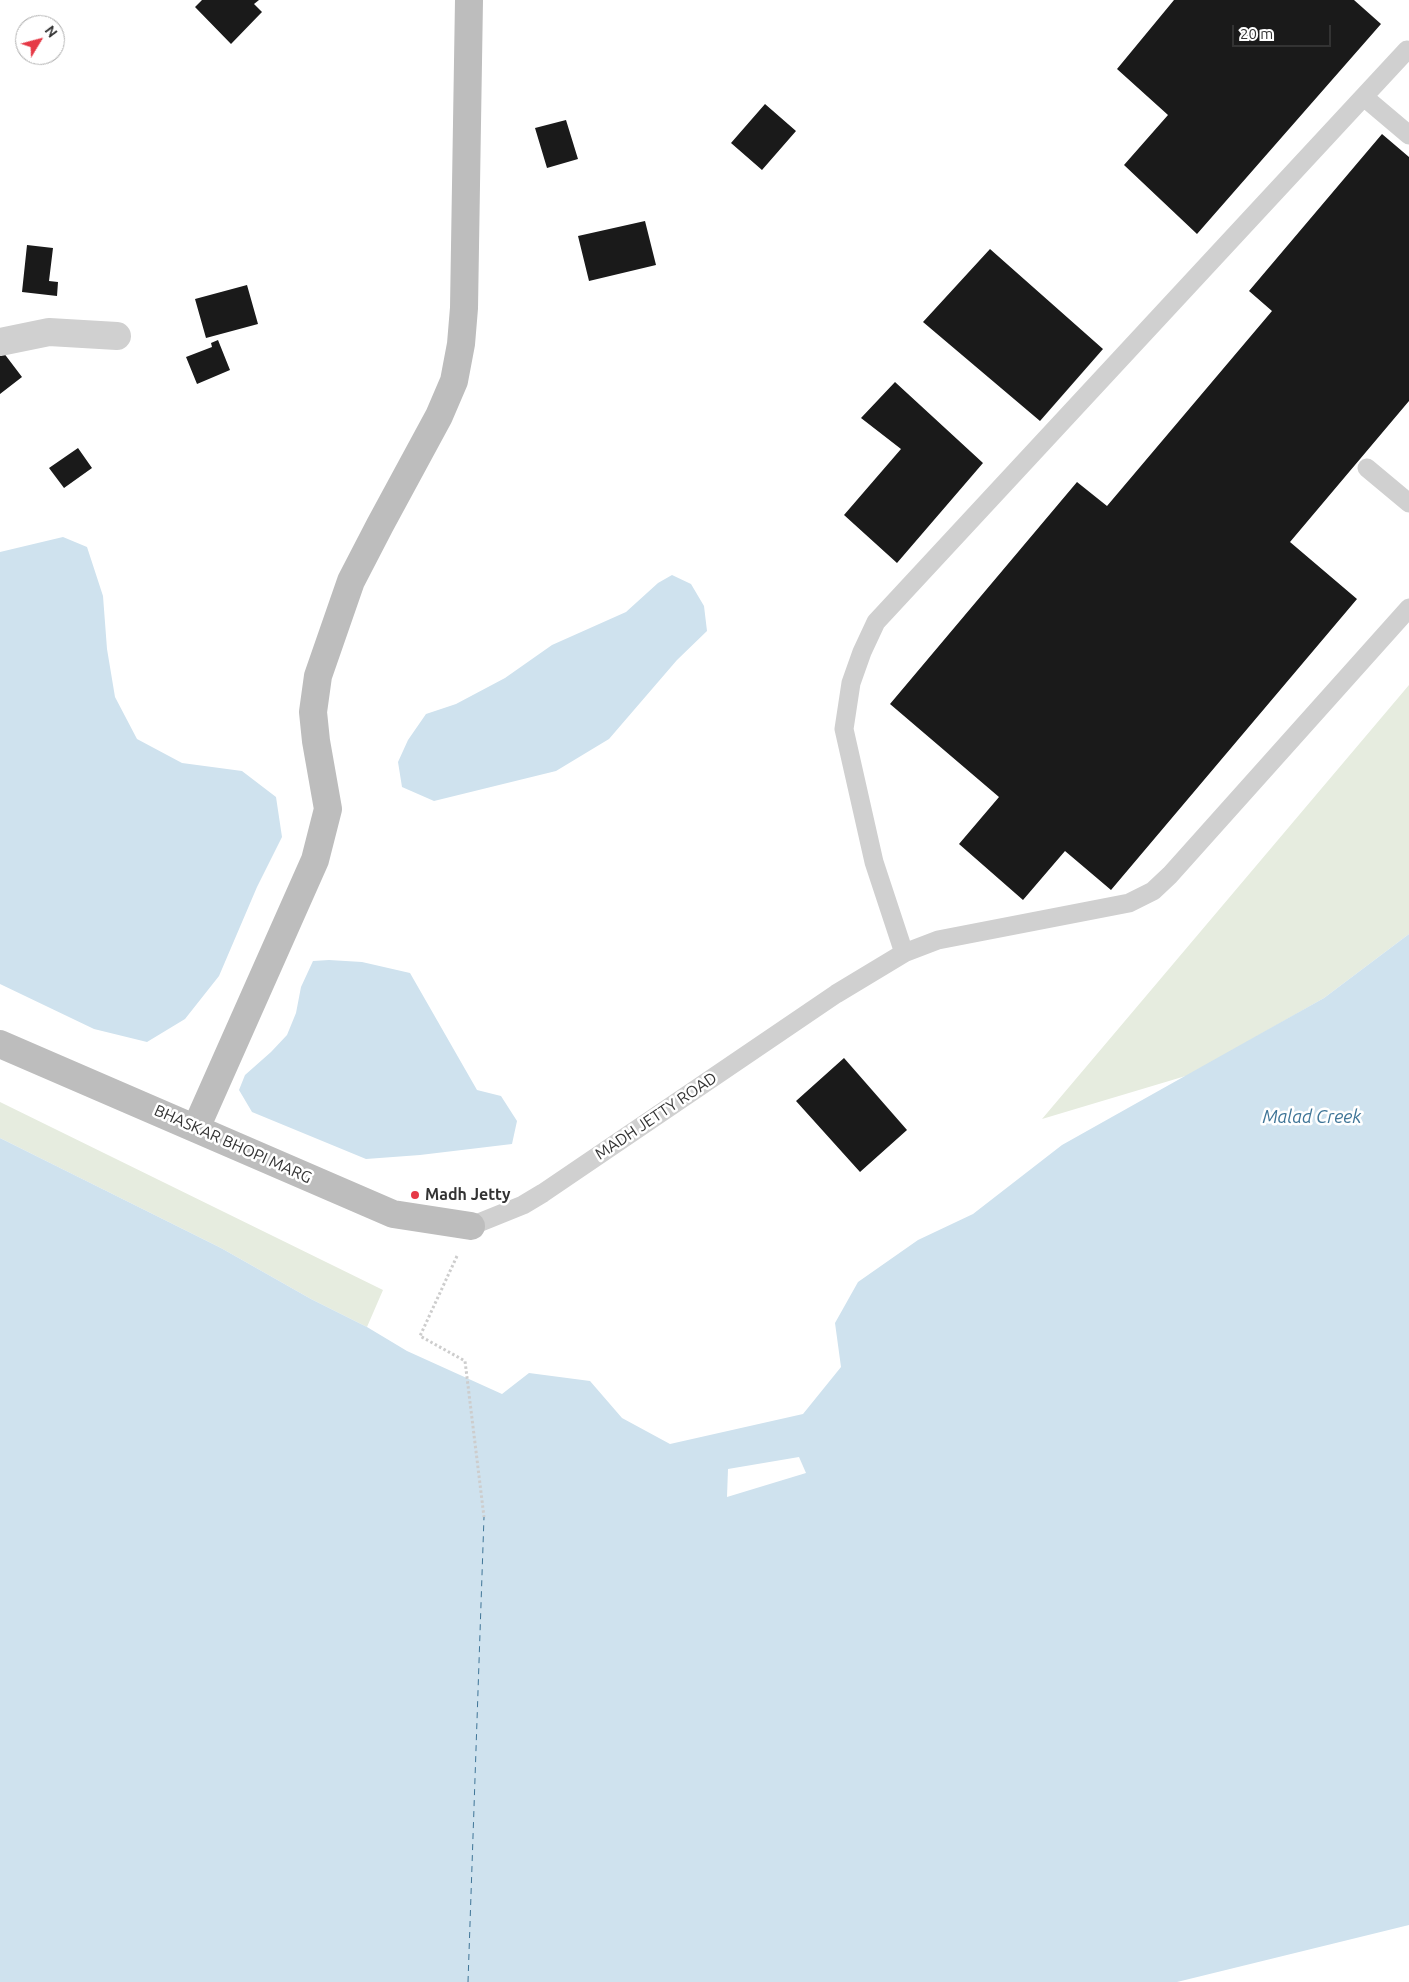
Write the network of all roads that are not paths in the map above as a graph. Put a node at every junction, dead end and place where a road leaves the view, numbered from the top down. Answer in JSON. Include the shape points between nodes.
{"nodes":[{"id":1,"x":469,"y":0,"type":"edge"},
{"id":2,"x":1407,"y":50,"type":"dead end"},
{"id":3,"x":1364,"y":97,"type":"junction"},
{"id":4,"x":1409,"y":135,"type":"edge"},
{"id":5,"x":117,"y":336,"type":"dead end"},
{"id":6,"x":0,"y":342,"type":"edge"},
{"id":7,"x":1367,"y":468,"type":"dead end"},
{"id":8,"x":1409,"y":503,"type":"edge"},
{"id":9,"x":1409,"y":608,"type":"edge"},
{"id":10,"x":904,"y":953,"type":"junction"},
{"id":11,"x":0,"y":1044,"type":"edge"},
{"id":12,"x":196,"y":1128,"type":"junction"},
{"id":13,"x":471,"y":1226,"type":"joint"}],
"edges":[{"from":1,"to":12,"type":"street","via":[[464,308],[454,381],[440,416],[352,581],[330,641],[318,676],[313,712],[328,809],[315,860]]},
{"from":2,"to":3,"type":"lane"},
{"from":3,"to":4,"type":"lane"},
{"from":3,"to":10,"type":"lane","via":[[876,622],[851,684],[844,729],[874,862]]},
{"from":5,"to":6,"type":"street","via":[[49,332]]},
{"from":7,"to":8,"type":"lane"},
{"from":9,"to":10,"type":"lane","name":"MADH JETTY ROAD","via":[[1170,876],[1153,891],[1129,903],[938,940]]},
{"from":10,"to":13,"type":"lane","name":"MADH JETTY ROAD","via":[[836,994],[543,1193],[523,1205]]},
{"from":11,"to":12,"type":"street","name":"BHASKAR BHOPI MARG"},
{"from":12,"to":13,"type":"street","name":"BHASKAR BHOPI MARG","via":[[393,1214]]}]}
